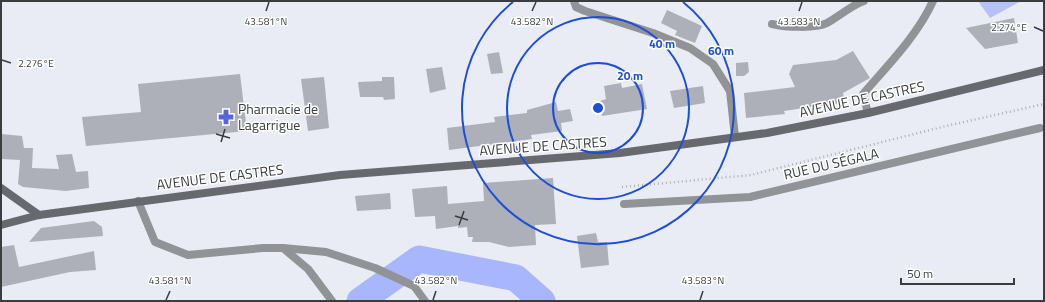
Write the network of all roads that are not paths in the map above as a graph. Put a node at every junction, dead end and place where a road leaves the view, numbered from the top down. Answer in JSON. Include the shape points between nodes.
{"nodes":[{"id":1,"x":574,"y":1,"type":"edge"},
{"id":2,"x":864,"y":1,"type":"edge"},
{"id":3,"x":933,"y":1,"type":"edge"},
{"id":4,"x":772,"y":24,"type":"dead end"},
{"id":5,"x":1044,"y":70,"type":"edge"},
{"id":6,"x":868,"y":113,"type":"junction"},
{"id":7,"x":1040,"y":128,"type":"dead end"},
{"id":8,"x":735,"y":137,"type":"junction"},
{"id":9,"x":1,"y":188,"type":"edge"},
{"id":10,"x":138,"y":201,"type":"junction"},
{"id":11,"x":624,"y":204,"type":"dead end"},
{"id":12,"x":39,"y":215,"type":"junction"},
{"id":13,"x":1,"y":225,"type":"edge"},
{"id":14,"x":283,"y":248,"type":"junction"},
{"id":15,"x":332,"y":301,"type":"edge"},
{"id":16,"x":425,"y":301,"type":"edge"}],
"edges":[{"from":1,"to":8,"type":"street","via":[[576,6],[585,11],[690,48],[713,64],[730,91]]},
{"from":2,"to":4,"type":"street","via":[[854,4],[826,24],[788,28]]},
{"from":3,"to":6,"type":"street","via":[[926,16],[896,56],[863,94]]},
{"from":5,"to":6,"type":"main road","name":"AVENUE DE CASTRES"},
{"from":6,"to":8,"type":"main road","name":"AVENUE DE CASTRES"},
{"from":7,"to":11,"type":"street","name":"RUE DU SÉGALA","via":[[750,197]]},
{"from":8,"to":10,"type":"main road","name":"AVENUE DE CASTRES","via":[[620,153],[340,175]]},
{"from":9,"to":12,"type":"main road"},
{"from":10,"to":12,"type":"main road","name":"AVENUE DE CASTRES"},
{"from":10,"to":14,"type":"street","via":[[155,242],[188,255]]},
{"from":12,"to":13,"type":"main road","name":"AVENUE DE CASTRES"},
{"from":14,"to":15,"type":"street","via":[[308,269]]},
{"from":14,"to":16,"type":"street","via":[[326,252],[375,268],[414,286]]}]}
